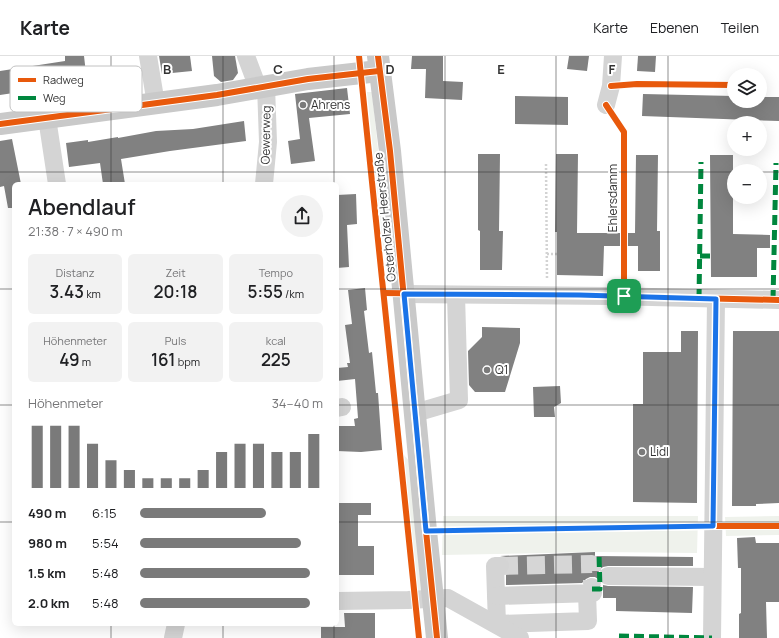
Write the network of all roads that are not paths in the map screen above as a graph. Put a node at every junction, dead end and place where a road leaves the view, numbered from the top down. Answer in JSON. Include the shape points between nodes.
{"nodes":[{"id":1,"x":148,"y":56,"type":"edge"},
{"id":2,"x":246,"y":56,"type":"edge"},
{"id":3,"x":613,"y":56,"type":"edge"},
{"id":4,"x":379,"y":64,"type":"edge"},
{"id":5,"x":262,"y":87,"type":"junction"},
{"id":6,"x":156,"y":104,"type":"junction"},
{"id":7,"x":606,"y":105,"type":"dead end"},
{"id":8,"x":142,"y":106,"type":"edge"},
{"id":9,"x":94,"y":112,"type":"edge"},
{"id":10,"x":47,"y":118,"type":"junction"},
{"id":11,"x":0,"y":124,"type":"edge"},
{"id":12,"x":57,"y":182,"type":"edge"},
{"id":13,"x":264,"y":182,"type":"edge"},
{"id":14,"x":404,"y":294,"type":"junction"},
{"id":15,"x":456,"y":295,"type":"junction"},
{"id":16,"x":716,"y":299,"type":"junction"},
{"id":17,"x":779,"y":300,"type":"edge"},
{"id":18,"x":415,"y":413,"type":"junction"},
{"id":19,"x":500,"y":566,"type":"dead end"},
{"id":20,"x":712,"y":577,"type":"junction"},
{"id":21,"x":596,"y":584,"type":"junction"},
{"id":22,"x":496,"y":596,"type":"junction"},
{"id":23,"x":433,"y":598,"type":"junction"},
{"id":24,"x":339,"y":601,"type":"edge"},
{"id":25,"x":497,"y":624,"type":"junction"},
{"id":26,"x":176,"y":626,"type":"edge"},
{"id":27,"x":173,"y":638,"type":"edge"},
{"id":28,"x":437,"y":638,"type":"edge"},
{"id":29,"x":520,"y":638,"type":"edge"},
{"id":30,"x":712,"y":638,"type":"edge"}],
"edges":[{"from":1,"to":6,"type":"street"},
{"from":2,"to":5,"type":"street","name":"Oewerweg"},
{"from":3,"to":7,"type":"street","via":[[611,86]]},
{"from":4,"to":5,"type":"main road"},
{"from":4,"to":14,"type":"main road","name":"Osterholzer Heerstraße"},
{"from":5,"to":6,"type":"main road"},
{"from":5,"to":13,"type":"street","name":"Oewerweg","via":[[268,142]]},
{"from":6,"to":8,"type":"main road"},
{"from":9,"to":10,"type":"main road"},
{"from":10,"to":11,"type":"main road"},
{"from":10,"to":12,"type":"street"},
{"from":14,"to":15,"type":"street"},
{"from":14,"to":18,"type":"main road","name":"Osterholzer Heerstraße"},
{"from":15,"to":16,"type":"street"},
{"from":15,"to":18,"type":"street","via":[[460,400]]},
{"from":16,"to":17,"type":"street"},
{"from":16,"to":20,"type":"street"},
{"from":18,"to":23,"type":"main road","name":"Osterholzer Heerstraße"},
{"from":19,"to":22,"type":"street","via":[[495,566]]},
{"from":20,"to":21,"type":"street"},
{"from":20,"to":30,"type":"street"},
{"from":21,"to":22,"type":"street"},
{"from":21,"to":25,"type":"street","via":[[588,621]]},
{"from":22,"to":25,"type":"street"},
{"from":23,"to":24,"type":"street"},
{"from":23,"to":25,"type":"street","via":[[448,598]]},
{"from":23,"to":28,"type":"main road","name":"Osterholzer Heerstraße"},
{"from":25,"to":29,"type":"street"},
{"from":26,"to":27,"type":"street"}]}
